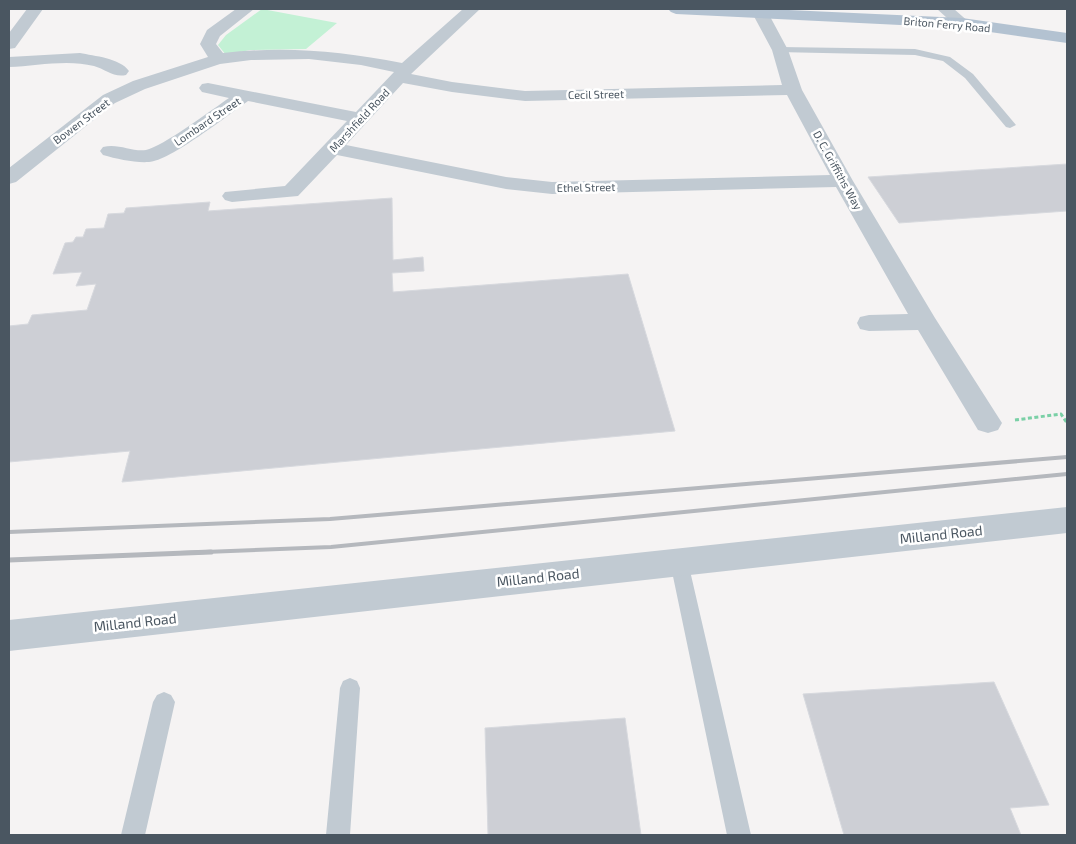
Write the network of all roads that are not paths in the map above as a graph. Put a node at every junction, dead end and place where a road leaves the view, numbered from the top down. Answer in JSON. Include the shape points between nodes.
{"nodes":[{"id":1,"x":246,"y":9,"type":"edge"},
{"id":2,"x":472,"y":9,"type":"edge"},
{"id":3,"x":676,"y":9,"type":"edge"},
{"id":4,"x":945,"y":9,"type":"edge"},
{"id":5,"x":760,"y":11,"type":"edge"},
{"id":6,"x":33,"y":12,"type":"edge"},
{"id":7,"x":9,"y":15,"type":"edge"},
{"id":8,"x":962,"y":24,"type":"junction"},
{"id":9,"x":1067,"y":38,"type":"edge"},
{"id":10,"x":9,"y":44,"type":"edge"},
{"id":11,"x":780,"y":50,"type":"junction"},
{"id":12,"x":119,"y":54,"type":"dead end"},
{"id":13,"x":218,"y":59,"type":"junction"},
{"id":14,"x":9,"y":62,"type":"edge"},
{"id":15,"x":100,"y":62,"type":"junction"},
{"id":16,"x":120,"y":71,"type":"dead end"},
{"id":17,"x":402,"y":73,"type":"junction"},
{"id":18,"x":208,"y":88,"type":"dead end"},
{"id":19,"x":793,"y":90,"type":"junction"},
{"id":20,"x":246,"y":94,"type":"junction"},
{"id":21,"x":359,"y":118,"type":"junction"},
{"id":22,"x":1010,"y":125,"type":"dead end"},
{"id":23,"x":332,"y":148,"type":"junction"},
{"id":24,"x":110,"y":151,"type":"dead end"},
{"id":25,"x":9,"y":178,"type":"edge"},
{"id":26,"x":843,"y":181,"type":"junction"},
{"id":27,"x":232,"y":196,"type":"dead end"},
{"id":28,"x":925,"y":322,"type":"junction"},
{"id":29,"x":869,"y":323,"type":"dead end"},
{"id":30,"x":988,"y":423,"type":"road end"},
{"id":31,"x":1067,"y":520,"type":"edge"},
{"id":32,"x":678,"y":562,"type":"junction"},
{"id":33,"x":9,"y":636,"type":"edge"},
{"id":34,"x":350,"y":688,"type":"dead end"},
{"id":35,"x":164,"y":702,"type":"dead end"},
{"id":36,"x":133,"y":835,"type":"edge"},
{"id":37,"x":338,"y":835,"type":"edge"},
{"id":38,"x":739,"y":835,"type":"edge"}],
"edges":[{"from":1,"to":13,"type":"street","via":[[212,33],[208,44]]},
{"from":2,"to":17,"type":"street","name":"Marshfield Road"},
{"from":3,"to":5,"type":"main road","name":"Briton Ferry Road"},
{"from":4,"to":8,"type":"street"},
{"from":5,"to":8,"type":"main road","name":"Briton Ferry Road"},
{"from":5,"to":11,"type":"street","name":"D. C. Griffiths Way"},
{"from":6,"to":7,"type":"street"},
{"from":6,"to":10,"type":"street"},
{"from":8,"to":9,"type":"main road","name":"Briton Ferry Road"},
{"from":11,"to":19,"type":"street","name":"D. C. Griffiths Way"},
{"from":11,"to":22,"type":"lane","via":[[915,52],[946,59],[969,76]]},
{"from":12,"to":15,"type":"street"},
{"from":13,"to":17,"type":"street","name":"Bowen Street","via":[[309,54],[361,60]]},
{"from":13,"to":25,"type":"street","name":"Bowen Street","via":[[139,85],[109,99]]},
{"from":14,"to":15,"type":"street","via":[[80,58]]},
{"from":15,"to":16,"type":"street"},
{"from":17,"to":19,"type":"street","name":"Cecil Street","via":[[452,87],[525,96]]},
{"from":17,"to":21,"type":"street","name":"Marshfield Road"},
{"from":18,"to":20,"type":"street","name":"Lombard Street"},
{"from":19,"to":26,"type":"street","name":"D. C. Griffiths Way"},
{"from":20,"to":21,"type":"street","name":"Lombard Street"},
{"from":20,"to":24,"type":"street","name":"Lombard Street","via":[[176,143],[149,156]]},
{"from":21,"to":23,"type":"street","name":"Marshfield Road"},
{"from":23,"to":26,"type":"street","name":"Ethel Street","via":[[506,183],[552,188]]},
{"from":23,"to":27,"type":"street","name":"Marshfield Road","via":[[291,192]]},
{"from":26,"to":28,"type":"street","name":"D. C. Griffiths Way"},
{"from":28,"to":29,"type":"street"},
{"from":28,"to":30,"type":"street","name":"D. C. Griffiths Way"},
{"from":31,"to":32,"type":"street","name":"Milland Road"},
{"from":32,"to":33,"type":"street","name":"Milland Road"},
{"from":32,"to":38,"type":"lane"},
{"from":34,"to":37,"type":"lane"},
{"from":35,"to":36,"type":"lane"}]}
